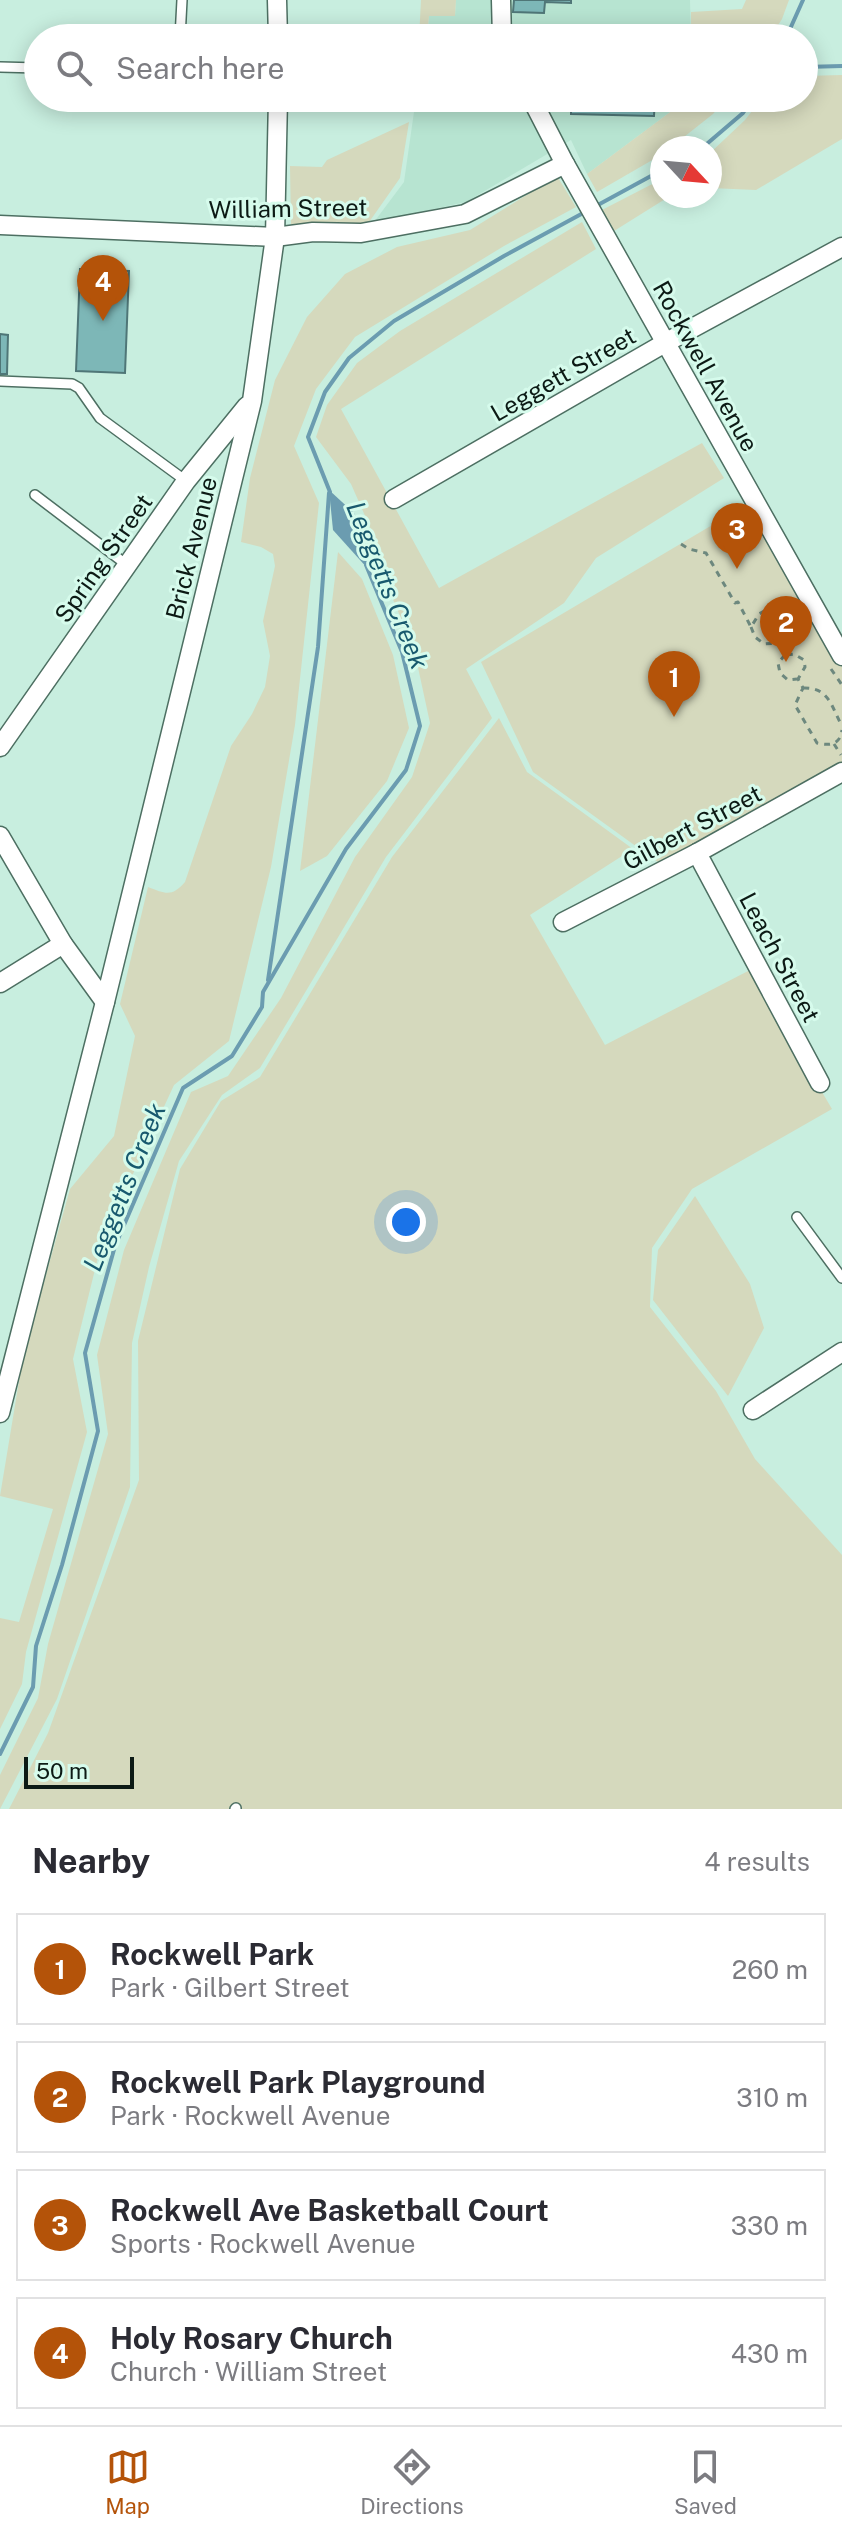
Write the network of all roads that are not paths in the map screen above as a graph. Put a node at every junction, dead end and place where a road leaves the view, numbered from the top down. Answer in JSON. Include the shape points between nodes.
{"nodes":[{"id":1,"x":182,"y":0,"type":"edge"},
{"id":2,"x":277,"y":0,"type":"edge"},
{"id":3,"x":501,"y":0,"type":"edge"},
{"id":4,"x":181,"y":24,"type":"edge"},
{"id":5,"x":278,"y":24,"type":"edge"},
{"id":6,"x":502,"y":24,"type":"edge"},
{"id":7,"x":0,"y":67,"type":"edge"},
{"id":8,"x":24,"y":68,"type":"edge"},
{"id":9,"x":278,"y":112,"type":"edge"},
{"id":10,"x":538,"y":112,"type":"edge"},
{"id":11,"x":565,"y":164,"type":"junction"},
{"id":12,"x":0,"y":225,"type":"edge"},
{"id":13,"x":275,"y":237,"type":"junction"},
{"id":14,"x":842,"y":247,"type":"edge"},
{"id":15,"x":665,"y":343,"type":"junction"},
{"id":16,"x":0,"y":381,"type":"edge"},
{"id":17,"x":252,"y":401,"type":"junction"},
{"id":18,"x":186,"y":481,"type":"junction"},
{"id":19,"x":35,"y":495,"type":"dead end"},
{"id":20,"x":394,"y":499,"type":"dead end"},
{"id":21,"x":127,"y":565,"type":"junction"},
{"id":22,"x":842,"y":656,"type":"edge"},
{"id":23,"x":0,"y":747,"type":"edge"},
{"id":24,"x":842,"y":772,"type":"edge"},
{"id":25,"x":0,"y":836,"type":"edge"},
{"id":26,"x":697,"y":853,"type":"junction"},
{"id":27,"x":563,"y":922,"type":"dead end"},
{"id":28,"x":63,"y":944,"type":"junction"},
{"id":29,"x":0,"y":983,"type":"edge"},
{"id":30,"x":105,"y":1002,"type":"junction"},
{"id":31,"x":820,"y":1083,"type":"dead end"},
{"id":32,"x":797,"y":1217,"type":"dead end"},
{"id":33,"x":842,"y":1278,"type":"edge"},
{"id":34,"x":842,"y":1352,"type":"edge"},
{"id":35,"x":753,"y":1410,"type":"dead end"},
{"id":36,"x":0,"y":1413,"type":"edge"}],
"edges":[{"from":1,"to":4,"type":"lane"},
{"from":2,"to":5,"type":"street"},
{"from":3,"to":6,"type":"street"},
{"from":7,"to":8,"type":"lane"},
{"from":9,"to":13,"type":"street","name":"Brick Avenue"},
{"from":10,"to":11,"type":"street","name":"Rockwell Avenue"},
{"from":11,"to":13,"type":"street","name":"William Street","via":[[465,214],[361,233]]},
{"from":11,"to":15,"type":"street","name":"Rockwell Avenue"},
{"from":12,"to":13,"type":"street","name":"William Street"},
{"from":13,"to":17,"type":"street","name":"Brick Avenue"},
{"from":14,"to":15,"type":"street","name":"Leggett Street"},
{"from":15,"to":20,"type":"street","name":"Leggett Street"},
{"from":15,"to":22,"type":"street","name":"Rockwell Avenue"},
{"from":16,"to":18,"type":"lane","via":[[72,384],[100,418]]},
{"from":17,"to":18,"type":"street","name":"Spring Street"},
{"from":17,"to":30,"type":"street","name":"Brick Avenue"},
{"from":18,"to":21,"type":"street","name":"Spring Street"},
{"from":19,"to":21,"type":"lane"},
{"from":21,"to":23,"type":"street","name":"Spring Street"},
{"from":24,"to":26,"type":"street","name":"Gilbert Street"},
{"from":25,"to":28,"type":"street"},
{"from":26,"to":27,"type":"street","name":"Gilbert Street"},
{"from":26,"to":31,"type":"street","name":"Leach Street"},
{"from":28,"to":29,"type":"street"},
{"from":28,"to":30,"type":"street"},
{"from":30,"to":36,"type":"street","name":"Brick Avenue"},
{"from":32,"to":33,"type":"lane"},
{"from":34,"to":35,"type":"street"}]}
